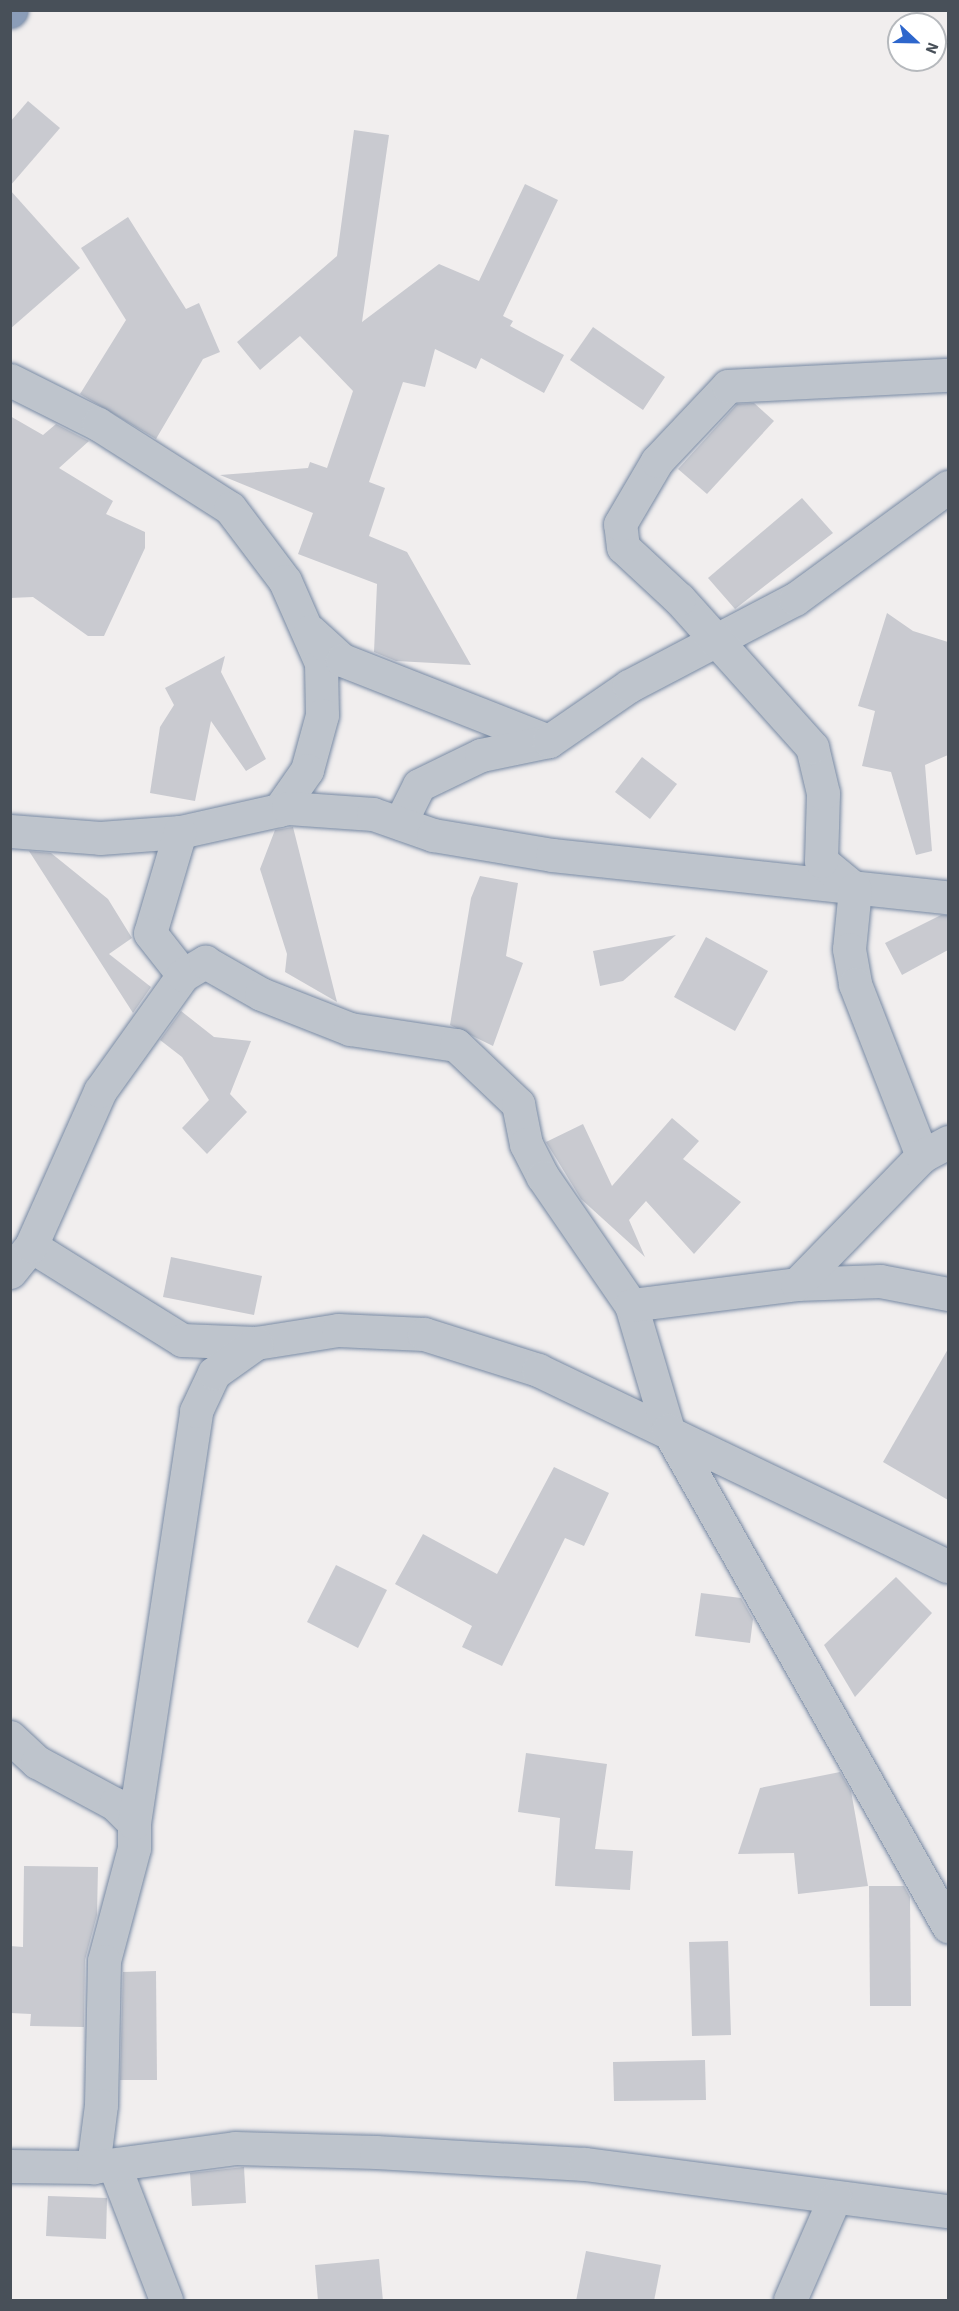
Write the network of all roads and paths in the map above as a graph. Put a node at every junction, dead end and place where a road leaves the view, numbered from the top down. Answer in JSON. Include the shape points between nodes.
{"nodes":[{"id":1,"x":948,"y":375,"type":"edge"},
{"id":2,"x":10,"y":380,"type":"edge"},
{"id":3,"x":948,"y":487,"type":"edge"},
{"id":4,"x":305,"y":625,"type":"junction"},
{"id":5,"x":714,"y":639,"type":"junction"},
{"id":6,"x":549,"y":741,"type":"junction"},
{"id":7,"x":279,"y":810,"type":"junction"},
{"id":8,"x":400,"y":824,"type":"junction"},
{"id":9,"x":10,"y":831,"type":"edge"},
{"id":10,"x":180,"y":832,"type":"junction"},
{"id":11,"x":855,"y":889,"type":"junction"},
{"id":12,"x":948,"y":897,"type":"edge"},
{"id":13,"x":183,"y":975,"type":"junction"},
{"id":14,"x":935,"y":1149,"type":"edge"},
{"id":15,"x":31,"y":1246,"type":"junction"},
{"id":16,"x":10,"y":1272,"type":"edge"},
{"id":17,"x":796,"y":1284,"type":"junction"},
{"id":18,"x":948,"y":1294,"type":"edge"},
{"id":19,"x":631,"y":1305,"type":"junction"},
{"id":20,"x":256,"y":1343,"type":"junction"},
{"id":21,"x":668,"y":1430,"type":"junction"},
{"id":22,"x":948,"y":1566,"type":"edge"},
{"id":23,"x":10,"y":1737,"type":"edge"},
{"id":24,"x":134,"y":1823,"type":"junction"},
{"id":25,"x":948,"y":1926,"type":"edge"},
{"id":26,"x":10,"y":2166,"type":"edge"},
{"id":27,"x":103,"y":2166,"type":"junction"},
{"id":28,"x":835,"y":2197,"type":"junction"},
{"id":29,"x":948,"y":2211,"type":"edge"},
{"id":30,"x":166,"y":2301,"type":"edge"},
{"id":31,"x":790,"y":2301,"type":"edge"}],
"edges":[{"from":1,"to":5,"type":"street","via":[[728,386],[657,461],[620,524],[623,547]]},
{"from":2,"to":4,"type":"street","via":[[98,424],[230,508],[285,581]]},
{"from":3,"to":5,"type":"street","via":[[795,599]]},
{"from":4,"to":6,"type":"street","via":[[342,660]]},
{"from":4,"to":7,"type":"street","via":[[321,663],[322,715],[307,770]]},
{"from":5,"to":6,"type":"street","via":[[629,686]]},
{"from":5,"to":11,"type":"street","via":[[812,747],[823,793],[821,861]]},
{"from":6,"to":8,"type":"street","via":[[481,755],[419,785]]},
{"from":7,"to":8,"type":"street","via":[[374,814]]},
{"from":7,"to":10,"type":"street"},
{"from":8,"to":11,"type":"street","via":[[433,835],[552,855]]},
{"from":9,"to":10,"type":"street","via":[[100,838]]},
{"from":10,"to":13,"type":"street","via":[[150,933]]},
{"from":11,"to":12,"type":"street"},
{"from":11,"to":14,"type":"street","via":[[849,949],[855,984]]},
{"from":13,"to":15,"type":"street","via":[[100,1091]]},
{"from":13,"to":19,"type":"street","via":[[205,962],[261,994],[350,1029],[456,1045],[518,1104],[526,1144],[543,1177]]},
{"from":14,"to":17,"type":"street"},
{"from":15,"to":16,"type":"street"},
{"from":15,"to":20,"type":"street","via":[[182,1340]]},
{"from":17,"to":18,"type":"street","via":[[880,1281]]},
{"from":17,"to":19,"type":"street"},
{"from":19,"to":21,"type":"street"},
{"from":20,"to":21,"type":"street","via":[[338,1330],[424,1334],[538,1370]]},
{"from":20,"to":24,"type":"street","via":[[214,1373],[196,1412]]},
{"from":21,"to":22,"type":"street"},
{"from":21,"to":25,"type":"street"},
{"from":23,"to":24,"type":"street","via":[[37,1762],[115,1804]]},
{"from":24,"to":27,"type":"street","via":[[134,1848],[104,1961],[100,2105]]},
{"from":26,"to":27,"type":"street"},
{"from":27,"to":28,"type":"street","via":[[235,2148],[376,2152],[585,2164]]},
{"from":27,"to":30,"type":"street"},
{"from":28,"to":29,"type":"street"},
{"from":28,"to":31,"type":"street"}]}
